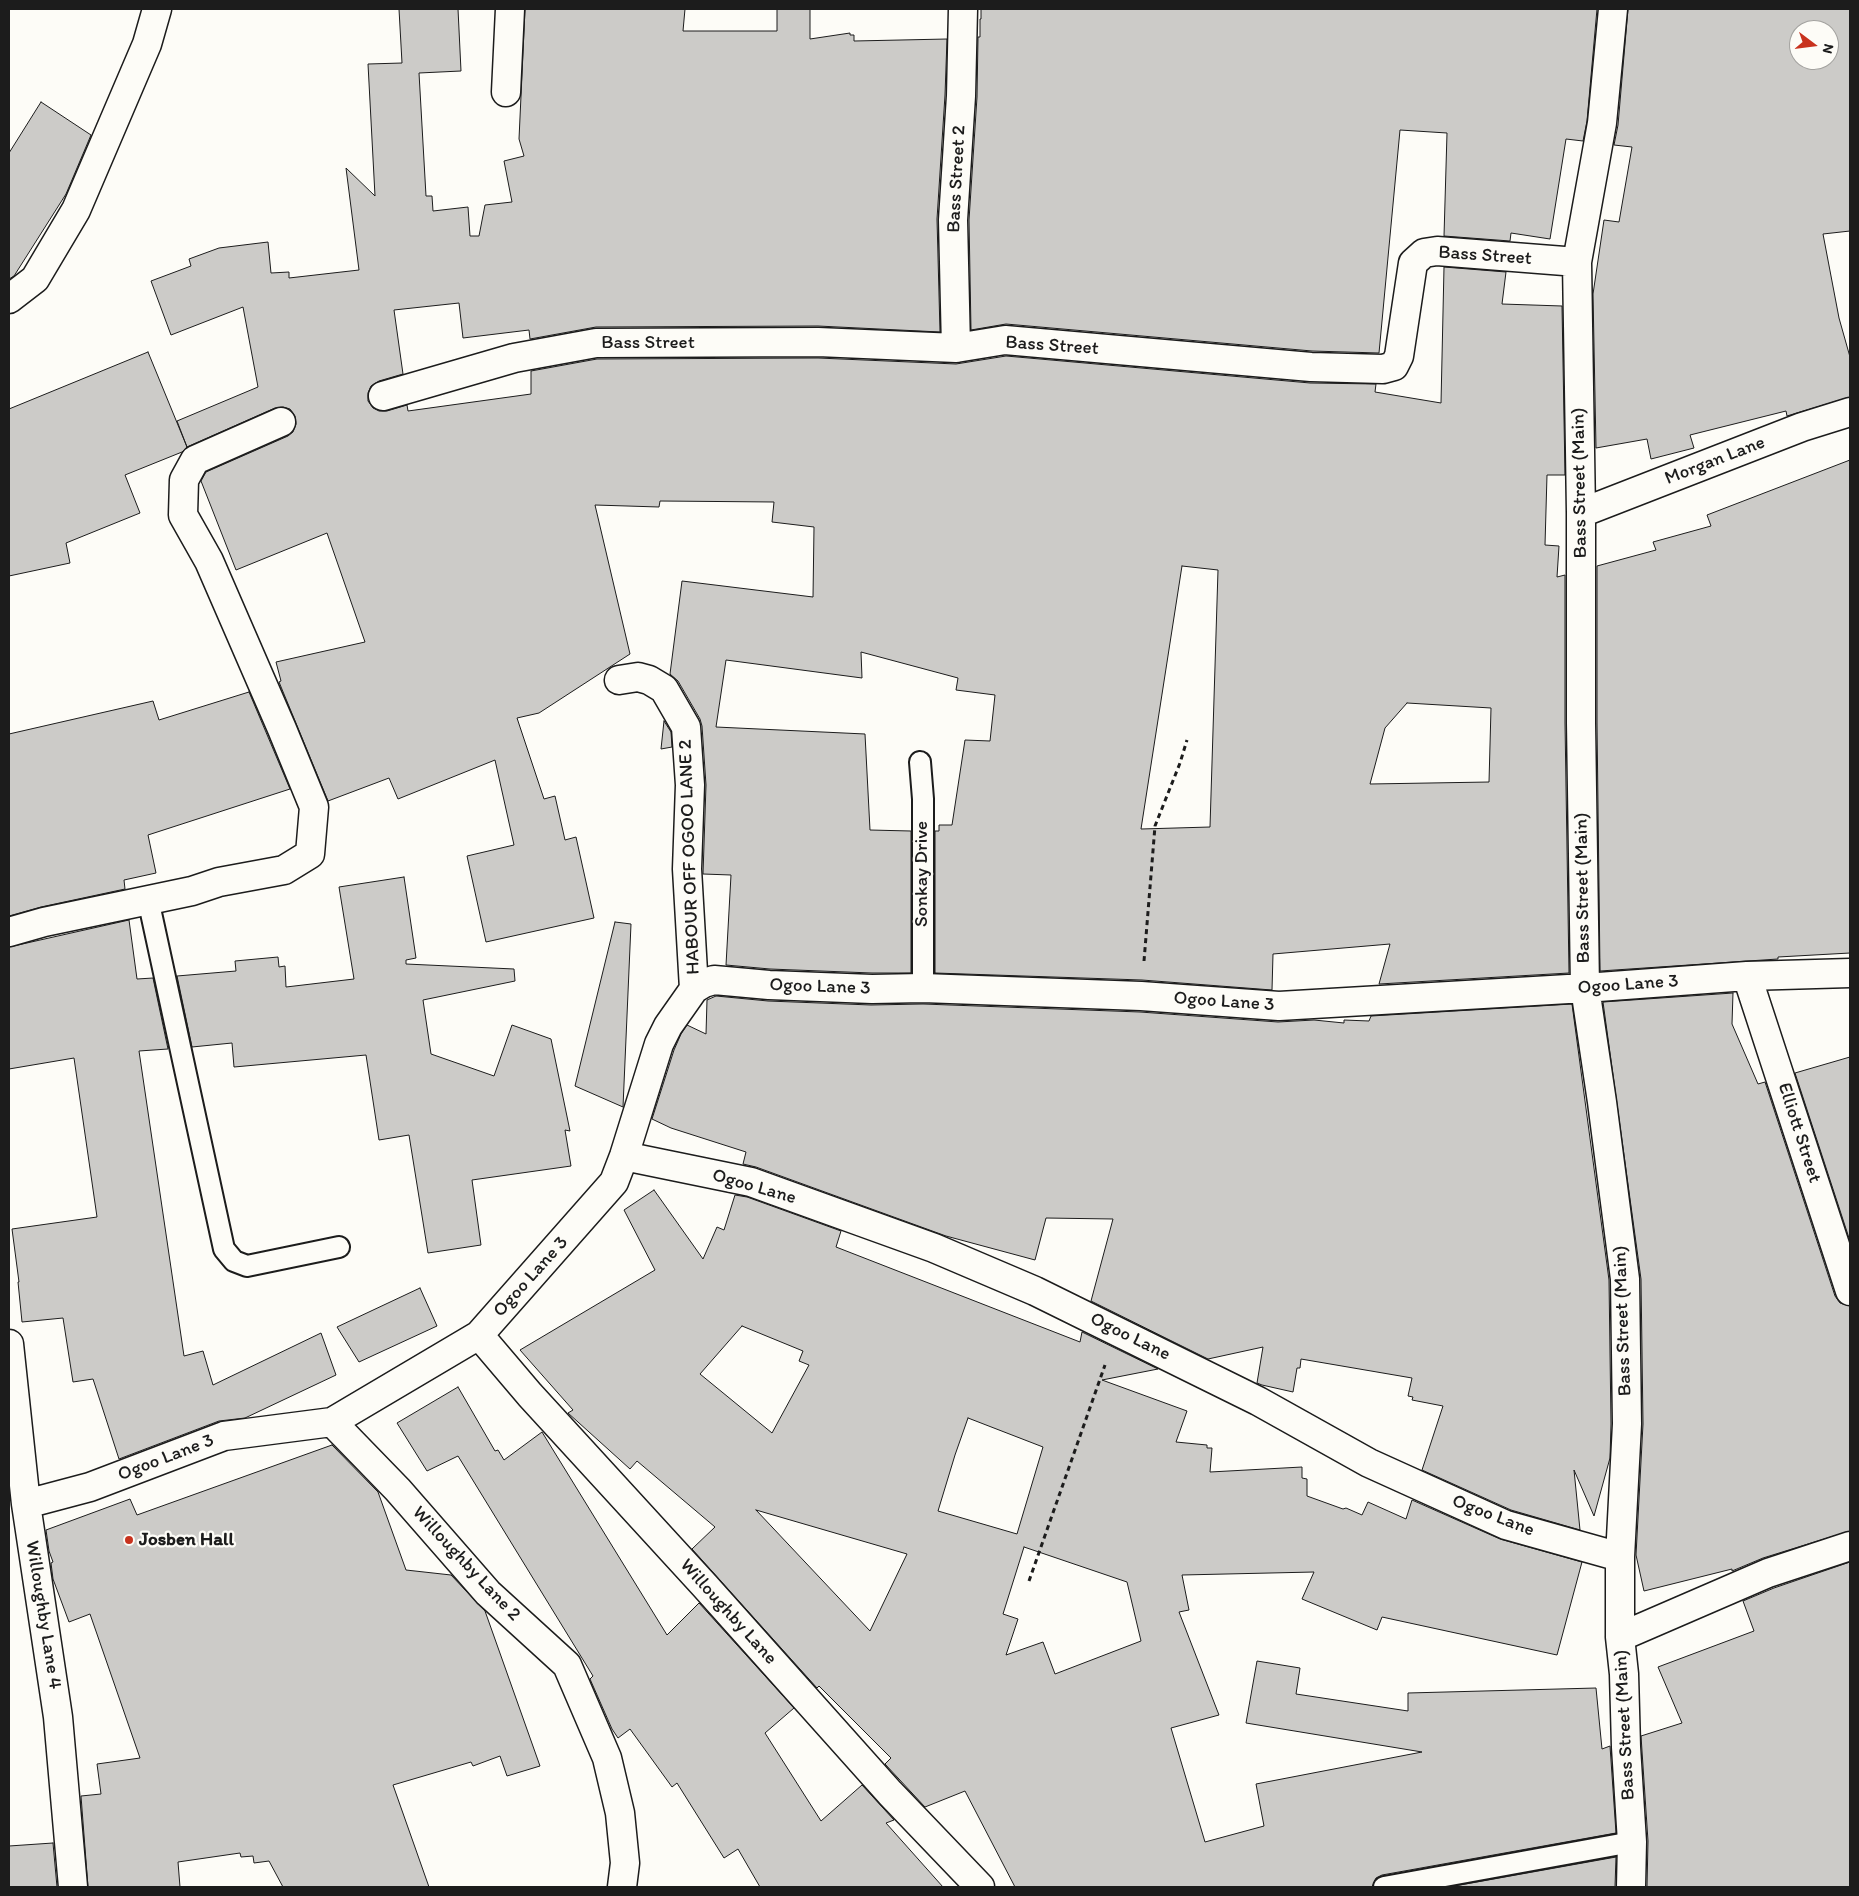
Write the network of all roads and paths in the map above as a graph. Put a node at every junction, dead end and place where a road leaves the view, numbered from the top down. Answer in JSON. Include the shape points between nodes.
{"nodes":[{"id":1,"x":157,"y":9,"type":"edge"},
{"id":2,"x":510,"y":9,"type":"edge"},
{"id":3,"x":963,"y":9,"type":"edge"},
{"id":4,"x":1612,"y":9,"type":"edge"},
{"id":5,"x":506,"y":92,"type":"dead end"},
{"id":6,"x":1577,"y":262,"type":"junction"},
{"id":7,"x":9,"y":298,"type":"edge"},
{"id":8,"x":956,"y":348,"type":"junction"},
{"id":9,"x":383,"y":396,"type":"dead end"},
{"id":10,"x":1850,"y":412,"type":"edge"},
{"id":11,"x":281,"y":422,"type":"dead end"},
{"id":12,"x":1581,"y":513,"type":"junction"},
{"id":13,"x":619,"y":680,"type":"dead end"},
{"id":14,"x":1187,"y":740,"type":"dead end"},
{"id":15,"x":920,"y":762,"type":"dead end"},
{"id":16,"x":148,"y":899,"type":"junction"},
{"id":17,"x":9,"y":932,"type":"edge"},
{"id":18,"x":1850,"y":973,"type":"edge"},
{"id":19,"x":1747,"y":976,"type":"junction"},
{"id":20,"x":923,"y":988,"type":"junction"},
{"id":21,"x":1585,"y":988,"type":"junction"},
{"id":22,"x":694,"y":989,"type":"junction"},
{"id":23,"x":1141,"y":996,"type":"junction"},
{"id":24,"x":624,"y":1156,"type":"junction"},
{"id":25,"x":339,"y":1247,"type":"dead end"},
{"id":26,"x":1850,"y":1291,"type":"edge"},
{"id":27,"x":1117,"y":1331,"type":"junction"},
{"id":28,"x":479,"y":1335,"type":"junction"},
{"id":29,"x":9,"y":1344,"type":"edge"},
{"id":30,"x":332,"y":1422,"type":"junction"},
{"id":31,"x":26,"y":1504,"type":"junction"},
{"id":32,"x":1850,"y":1546,"type":"edge"},
{"id":33,"x":1620,"y":1557,"type":"junction"},
{"id":34,"x":1029,"y":1581,"type":"dead end"},
{"id":35,"x":1620,"y":1637,"type":"junction"},
{"id":36,"x":1632,"y":1842,"type":"junction"},
{"id":37,"x":73,"y":1887,"type":"edge"},
{"id":38,"x":622,"y":1887,"type":"edge"},
{"id":39,"x":980,"y":1887,"type":"edge"},
{"id":40,"x":1384,"y":1887,"type":"edge"},
{"id":41,"x":1631,"y":1887,"type":"edge"}],
"edges":[{"from":1,"to":7,"type":"street","via":[[147,44],[76,210],[34,279]]},
{"from":2,"to":5,"type":"street"},
{"from":3,"to":8,"type":"street","name":"Bass Street 2","via":[[953,220]]},
{"from":4,"to":6,"type":"street","name":"Bass Street (Main)","via":[[1602,123]]},
{"from":6,"to":8,"type":"street","name":"Bass Street","via":[[1424,252],[1413,263],[1399,356],[1394,366],[1382,369],[1301,366],[1006,340]]},
{"from":6,"to":12,"type":"street","name":"Bass Street (Main)"},
{"from":8,"to":9,"type":"street","name":"Bass Street","via":[[818,342],[596,343],[514,358]]},
{"from":10,"to":12,"type":"street","name":"Morgan Lane"},
{"from":11,"to":16,"type":"street","via":[[195,460],[184,480],[183,515],[209,561],[314,807],[310,854],[284,870]]},
{"from":12,"to":21,"type":"street","name":"Bass Street (Main)"},
{"from":13,"to":22,"type":"street","name":"HABOUR OFF OGOO LANE 2","via":[[638,677],[664,689],[686,727],[690,785],[687,869]]},
{"from":14,"to":23,"type":"path","via":[[1155,826]]},
{"from":15,"to":20,"type":"lane","name":"Sonkay Drive","via":[[923,799]]},
{"from":16,"to":17,"type":"street"},
{"from":16,"to":25,"type":"lane","via":[[224,1249],[234,1261],[247,1266]]},
{"from":18,"to":19,"type":"street","name":"Ogoo Lane 3"},
{"from":19,"to":21,"type":"street","name":"Ogoo Lane 3"},
{"from":19,"to":26,"type":"street","name":"Elliott Street"},
{"from":20,"to":22,"type":"street","name":"Ogoo Lane 3","via":[[769,986],[714,980]]},
{"from":20,"to":23,"type":"street","name":"Ogoo Lane 3"},
{"from":21,"to":23,"type":"street","name":"Ogoo Lane 3","via":[[1279,1006]]},
{"from":21,"to":33,"type":"street","name":"Bass Street (Main)","via":[[1625,1279],[1627,1424]]},
{"from":22,"to":24,"type":"street","name":"Ogoo Lane 3","via":[[658,1044]]},
{"from":24,"to":27,"type":"street","name":"Ogoo Lane","via":[[751,1182],[934,1248],[1035,1291]]},
{"from":24,"to":28,"type":"street","name":"Ogoo Lane 3","via":[[614,1182]]},
{"from":27,"to":33,"type":"street","name":"Ogoo Lane","via":[[1258,1400],[1369,1463],[1506,1525]]},
{"from":27,"to":34,"type":"path"},
{"from":28,"to":30,"type":"street","name":"Ogoo Lane 3"},
{"from":28,"to":39,"type":"street","name":"Willoughby Lane","via":[[530,1396],[890,1793]]},
{"from":29,"to":31,"type":"street","name":"Willoughby Lane 4"},
{"from":30,"to":31,"type":"street","name":"Ogoo Lane 3","via":[[224,1436],[90,1487]]},
{"from":30,"to":38,"type":"street","name":"Willoughby Lane 2","via":[[398,1490],[488,1593],[567,1665],[607,1758],[614,1786],[625,1863]]},
{"from":31,"to":37,"type":"street","name":"Willoughby Lane 4","via":[[58,1717]]},
{"from":32,"to":35,"type":"street","via":[[1768,1573]]},
{"from":33,"to":35,"type":"street","name":"Bass Street (Main)"},
{"from":35,"to":36,"type":"street","name":"Bass Street (Main)"},
{"from":36,"to":40,"type":"lane"},
{"from":36,"to":41,"type":"street","name":"Bass Street (Main)"}]}
